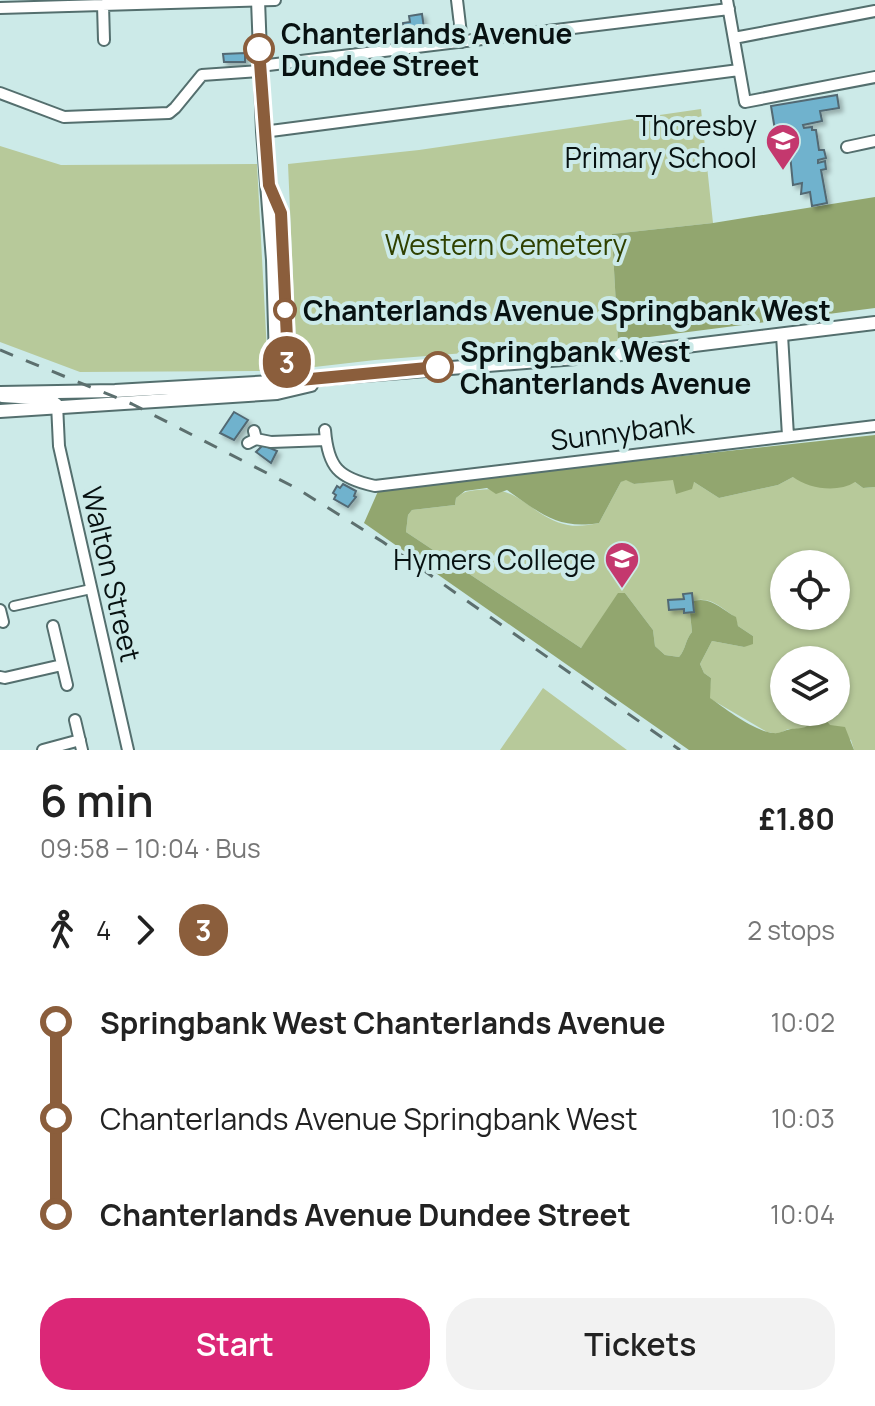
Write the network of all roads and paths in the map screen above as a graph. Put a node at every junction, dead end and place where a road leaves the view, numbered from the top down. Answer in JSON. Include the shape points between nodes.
{"nodes":[{"id":1,"x":275,"y":0,"type":"edge"},
{"id":2,"x":457,"y":0,"type":"edge"},
{"id":3,"x":258,"y":1,"type":"edge"},
{"id":4,"x":103,"y":5,"type":"junction"},
{"id":5,"x":728,"y":5,"type":"edge"},
{"id":6,"x":0,"y":8,"type":"edge"},
{"id":7,"x":875,"y":11,"type":"edge"},
{"id":8,"x":734,"y":38,"type":"junction"},
{"id":9,"x":104,"y":40,"type":"dead end"},
{"id":10,"x":462,"y":42,"type":"junction"},
{"id":11,"x":260,"y":68,"type":"junction"},
{"id":12,"x":739,"y":70,"type":"junction"},
{"id":13,"x":875,"y":77,"type":"edge"},
{"id":14,"x":0,"y":93,"type":"edge"},
{"id":15,"x":263,"y":132,"type":"junction"},
{"id":16,"x":875,"y":141,"type":"edge"},
{"id":17,"x":847,"y":147,"type":"dead end"},
{"id":18,"x":875,"y":323,"type":"edge"},
{"id":19,"x":782,"y":335,"type":"junction"},
{"id":20,"x":283,"y":387,"type":"junction"},
{"id":21,"x":0,"y":395,"type":"edge"},
{"id":22,"x":58,"y":407,"type":"junction"},
{"id":23,"x":0,"y":411,"type":"edge"},
{"id":24,"x":875,"y":426,"type":"edge"},
{"id":25,"x":788,"y":436,"type":"junction"},
{"id":26,"x":253,"y":437,"type":"dead end"},
{"id":27,"x":91,"y":589,"type":"junction"},
{"id":28,"x":5,"y":611,"type":"edge"},
{"id":29,"x":53,"y":626,"type":"dead end"},
{"id":30,"x":62,"y":665,"type":"junction"},
{"id":31,"x":0,"y":677,"type":"edge"},
{"id":32,"x":67,"y":685,"type":"dead end"},
{"id":33,"x":75,"y":720,"type":"dead end"},
{"id":34,"x":81,"y":745,"type":"edge"},
{"id":35,"x":43,"y":750,"type":"edge"},
{"id":36,"x":128,"y":750,"type":"edge"}],
"edges":[{"from":1,"to":3,"type":"street"},
{"from":2,"to":10,"type":"street"},
{"from":3,"to":4,"type":"street"},
{"from":3,"to":11,"type":"street"},
{"from":4,"to":6,"type":"street"},
{"from":4,"to":9,"type":"street"},
{"from":5,"to":8,"type":"street"},
{"from":5,"to":10,"type":"street"},
{"from":7,"to":8,"type":"street"},
{"from":8,"to":12,"type":"street"},
{"from":10,"to":11,"type":"street"},
{"from":11,"to":14,"type":"street","via":[[202,75],[169,113],[64,117]]},
{"from":11,"to":15,"type":"street"},
{"from":12,"to":13,"type":"street","via":[[745,102]]},
{"from":12,"to":15,"type":"street"},
{"from":15,"to":20,"type":"street"},
{"from":16,"to":17,"type":"street"},
{"from":18,"to":19,"type":"street"},
{"from":19,"to":20,"type":"street","via":[[613,355],[337,377]]},
{"from":19,"to":25,"type":"street"},
{"from":20,"to":21,"type":"street"},
{"from":20,"to":22,"type":"street"},
{"from":21,"to":22,"type":"street","via":[[52,400]]},
{"from":22,"to":23,"type":"street"},
{"from":22,"to":27,"type":"street","name":"Walton Street","via":[[59,446]]},
{"from":24,"to":25,"type":"street","name":"Sunnybank"},
{"from":25,"to":26,"type":"street","name":"Sunnybank","via":[[375,486],[333,467],[325,435],[271,442]]},
{"from":27,"to":28,"type":"street"},
{"from":27,"to":36,"type":"street","name":"Walton Street"},
{"from":29,"to":30,"type":"street"},
{"from":30,"to":31,"type":"street"},
{"from":30,"to":32,"type":"street"},
{"from":33,"to":34,"type":"street"},
{"from":34,"to":35,"type":"street"}]}
